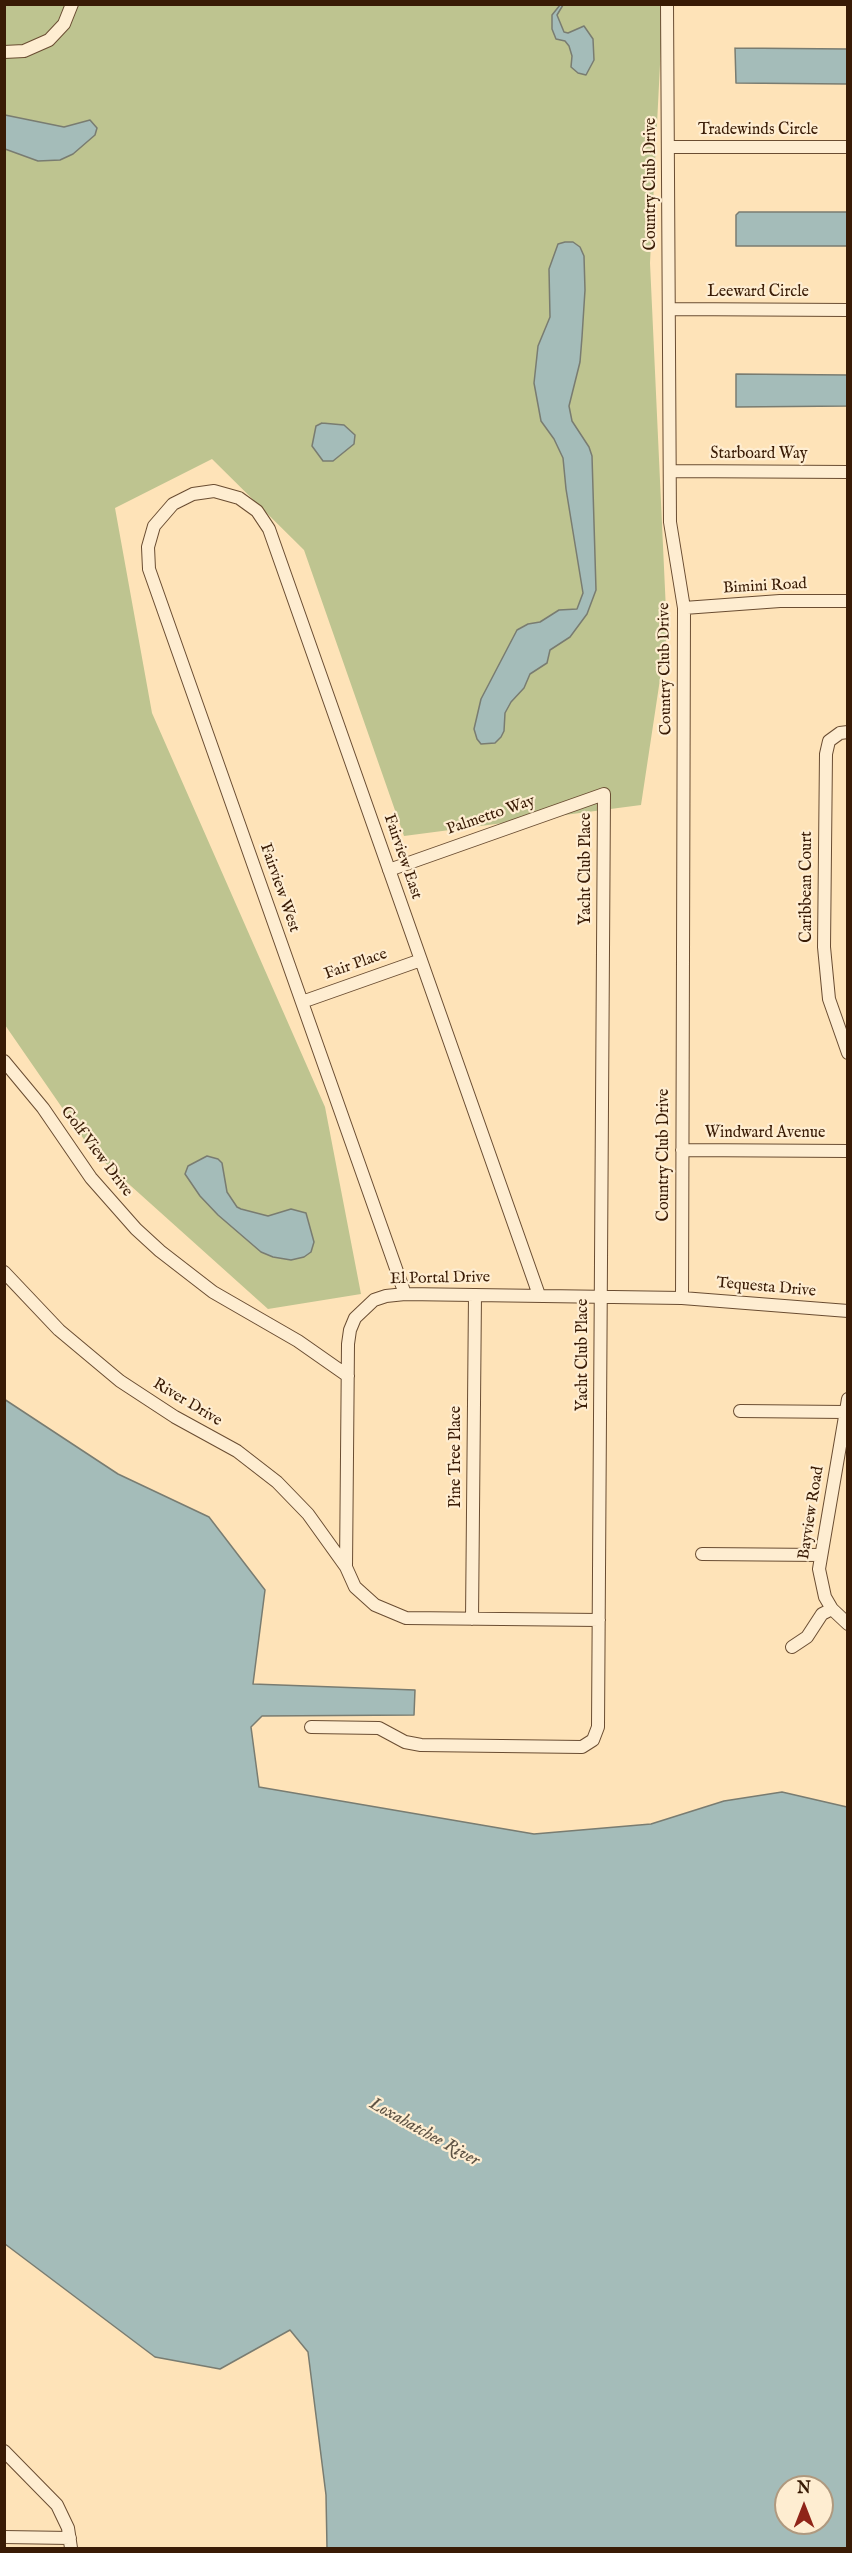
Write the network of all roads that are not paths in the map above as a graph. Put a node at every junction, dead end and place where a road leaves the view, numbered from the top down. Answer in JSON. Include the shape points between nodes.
{"nodes":[{"id":1,"x":72,"y":4,"type":"edge"},
{"id":2,"x":667,"y":4,"type":"edge"},
{"id":3,"x":4,"y":52,"type":"edge"},
{"id":4,"x":669,"y":147,"type":"junction"},
{"id":5,"x":848,"y":147,"type":"edge"},
{"id":6,"x":669,"y":309,"type":"junction"},
{"id":7,"x":848,"y":310,"type":"edge"},
{"id":8,"x":670,"y":471,"type":"junction"},
{"id":9,"x":848,"y":472,"type":"edge"},
{"id":10,"x":179,"y":500,"type":"joint"},
{"id":11,"x":848,"y":601,"type":"edge"},
{"id":12,"x":684,"y":609,"type":"junction"},
{"id":13,"x":848,"y":732,"type":"edge"},
{"id":14,"x":604,"y":794,"type":"joint"},
{"id":15,"x":389,"y":870,"type":"junction"},
{"id":16,"x":421,"y":960,"type":"junction"},
{"id":17,"x":302,"y":1002,"type":"junction"},
{"id":18,"x":848,"y":1053,"type":"edge"},
{"id":19,"x":4,"y":1061,"type":"edge"},
{"id":20,"x":682,"y":1150,"type":"junction"},
{"id":21,"x":848,"y":1151,"type":"edge"},
{"id":22,"x":4,"y":1272,"type":"edge"},
{"id":23,"x":405,"y":1294,"type":"junction"},
{"id":24,"x":475,"y":1295,"type":"junction"},
{"id":25,"x":539,"y":1295,"type":"junction"},
{"id":26,"x":601,"y":1295,"type":"junction"},
{"id":27,"x":682,"y":1298,"type":"junction"},
{"id":28,"x":848,"y":1311,"type":"edge"},
{"id":29,"x":348,"y":1376,"type":"junction"},
{"id":30,"x":848,"y":1399,"type":"edge"},
{"id":31,"x":740,"y":1411,"type":"dead end"},
{"id":32,"x":845,"y":1412,"type":"junction"},
{"id":33,"x":702,"y":1554,"type":"dead end"},
{"id":34,"x":821,"y":1555,"type":"junction"},
{"id":35,"x":346,"y":1566,"type":"junction"},
{"id":36,"x":832,"y":1609,"type":"junction"},
{"id":37,"x":472,"y":1619,"type":"junction"},
{"id":38,"x":599,"y":1620,"type":"junction"},
{"id":39,"x":848,"y":1624,"type":"edge"},
{"id":40,"x":792,"y":1647,"type":"dead end"},
{"id":41,"x":311,"y":1727,"type":"dead end"},
{"id":42,"x":4,"y":2451,"type":"edge"},
{"id":43,"x":4,"y":2537,"type":"edge"},
{"id":44,"x":70,"y":2543,"type":"edge"}],
"edges":[{"from":1,"to":3,"type":"street","via":[[64,24],[54,35],[31,49]]},
{"from":2,"to":4,"type":"street","name":"Country Club Drive"},
{"from":4,"to":5,"type":"street","name":"Tradewinds Circle"},
{"from":4,"to":6,"type":"street","name":"Country Club Drive"},
{"from":6,"to":7,"type":"street","name":"Leeward Circle"},
{"from":6,"to":8,"type":"street","name":"Country Club Drive"},
{"from":8,"to":9,"type":"street","name":"Starboard Way"},
{"from":8,"to":12,"type":"street","name":"Country Club Drive","via":[[673,548]]},
{"from":10,"to":15,"type":"street","name":"Fairview East","via":[[200,492],[233,495],[252,506],[266,523]]},
{"from":10,"to":17,"type":"street","name":"Fairview West","via":[[163,514],[152,533],[149,569]]},
{"from":11,"to":12,"type":"street","name":"Bimini Road","via":[[780,601]]},
{"from":12,"to":20,"type":"street","name":"Country Club Drive"},
{"from":13,"to":18,"type":"street","name":"Caribbean Court","via":[[829,741],[826,754],[824,936],[830,999]]},
{"from":14,"to":15,"type":"street","name":"Palmetto Way"},
{"from":14,"to":26,"type":"street","name":"Yacht Club Place"},
{"from":15,"to":16,"type":"street","name":"Fairview East"},
{"from":16,"to":17,"type":"street","name":"Fair Place"},
{"from":16,"to":25,"type":"street","name":"Fairview East"},
{"from":17,"to":23,"type":"street","name":"Fairview West"},
{"from":19,"to":29,"type":"street","name":"Golf View Drive","via":[[43,1108],[98,1187],[160,1251],[213,1292],[298,1341]]},
{"from":20,"to":21,"type":"street","name":"Windward Avenue"},
{"from":20,"to":27,"type":"street","name":"Country Club Drive"},
{"from":22,"to":35,"type":"street","name":"River Drive","via":[[59,1330],[120,1381],[237,1451],[277,1482],[308,1514]]},
{"from":23,"to":24,"type":"street","name":"El Portal Drive"},
{"from":23,"to":29,"type":"street","name":"El Portal Drive","via":[[380,1298],[355,1318],[349,1337]]},
{"from":24,"to":25,"type":"street","name":"El Portal Drive"},
{"from":24,"to":37,"type":"street","name":"Pine Tree Place"},
{"from":25,"to":26,"type":"street","name":"El Portal Drive"},
{"from":26,"to":27,"type":"street","name":"El Portal Drive"},
{"from":26,"to":38,"type":"street","name":"Yacht Club Place"},
{"from":27,"to":28,"type":"street","name":"Tequesta Drive"},
{"from":29,"to":35,"type":"street","name":"El Portal Drive"},
{"from":30,"to":32,"type":"street","name":"Bayview Road"},
{"from":31,"to":32,"type":"street"},
{"from":32,"to":34,"type":"street","name":"Bayview Road"},
{"from":33,"to":34,"type":"street"},
{"from":34,"to":36,"type":"street","name":"Bayview Road","via":[[820,1583]]},
{"from":35,"to":37,"type":"street","via":[[352,1582],[370,1601],[387,1611],[406,1618]]},
{"from":36,"to":39,"type":"street","name":"Bayview Road"},
{"from":36,"to":40,"type":"street","via":[[822,1614],[807,1637]]},
{"from":37,"to":38,"type":"street"},
{"from":38,"to":41,"type":"street","name":"Yacht Club Place","via":[[598,1727],[597,1734],[582,1747],[421,1745],[405,1742],[379,1728]]},
{"from":42,"to":44,"type":"street","via":[[48,2494],[63,2515]]},
{"from":43,"to":44,"type":"street"}]}
